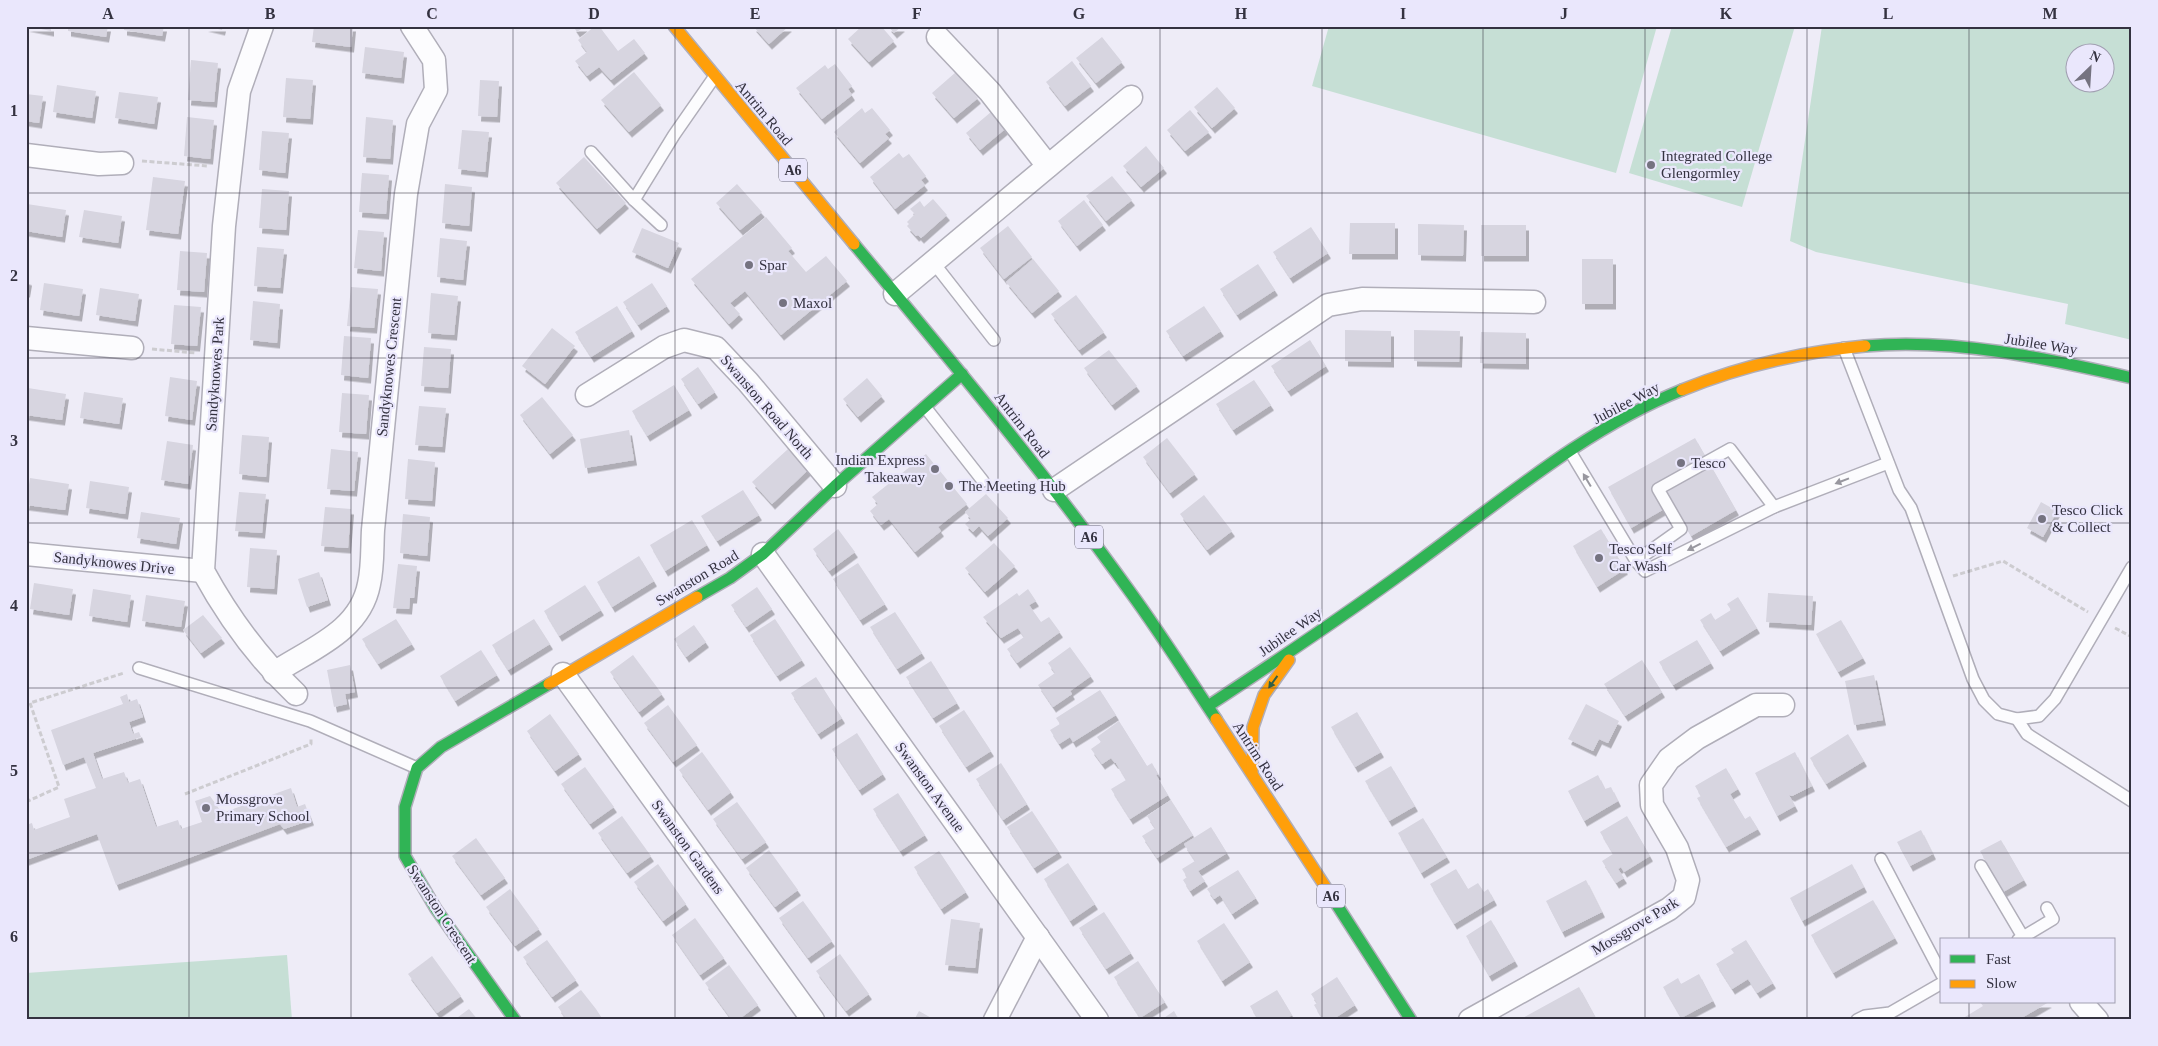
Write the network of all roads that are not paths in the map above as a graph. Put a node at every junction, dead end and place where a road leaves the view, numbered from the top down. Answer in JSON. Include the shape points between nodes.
{"nodes":[{"id":1,"x":262,"y":26,"type":"edge"},
{"id":2,"x":412,"y":26,"type":"edge"},
{"id":3,"x":674,"y":26,"type":"edge"},
{"id":4,"x":938,"y":37,"type":"dead end"},
{"id":5,"x":715,"y":76,"type":"junction"},
{"id":6,"x":1131,"y":97,"type":"dead end"},
{"id":7,"x":591,"y":152,"type":"dead end"},
{"id":8,"x":26,"y":155,"type":"edge"},
{"id":9,"x":122,"y":163,"type":"road end"},
{"id":10,"x":1048,"y":166,"type":"junction"},
{"id":11,"x":634,"y":200,"type":"junction"},
{"id":12,"x":661,"y":225,"type":"dead end"},
{"id":13,"x":932,"y":262,"type":"junction"},
{"id":14,"x":895,"y":294,"type":"junction"},
{"id":15,"x":1534,"y":302,"type":"dead end"},
{"id":16,"x":26,"y":338,"type":"edge"},
{"id":17,"x":994,"y":340,"type":"dead end"},
{"id":18,"x":132,"y":348,"type":"road end"},
{"id":19,"x":1844,"y":348,"type":"junction"},
{"id":20,"x":962,"y":374,"type":"junction"},
{"id":21,"x":2132,"y":378,"type":"edge"},
{"id":22,"x":587,"y":396,"type":"dead end"},
{"id":23,"x":925,"y":407,"type":"junction"},
{"id":24,"x":1571,"y":453,"type":"junction"},
{"id":25,"x":1888,"y":463,"type":"junction"},
{"id":26,"x":983,"y":482,"type":"dead end"},
{"id":27,"x":835,"y":486,"type":"junction"},
{"id":28,"x":1054,"y":490,"type":"junction"},
{"id":29,"x":1774,"y":507,"type":"junction"},
{"id":30,"x":26,"y":554,"type":"edge"},
{"id":31,"x":763,"y":554,"type":"junction"},
{"id":32,"x":1636,"y":561,"type":"junction"},
{"id":33,"x":2132,"y":567,"type":"edge"},
{"id":34,"x":203,"y":571,"type":"junction"},
{"id":35,"x":1302,"y":643,"type":"junction"},
{"id":36,"x":139,"y":668,"type":"road end"},
{"id":37,"x":274,"y":673,"type":"junction"},
{"id":38,"x":563,"y":674,"type":"junction"},
{"id":39,"x":296,"y":694,"type":"dead end"},
{"id":40,"x":1783,"y":705,"type":"dead end"},
{"id":41,"x":1208,"y":706,"type":"junction"},
{"id":42,"x":2018,"y":719,"type":"junction"},
{"id":43,"x":417,"y":768,"type":"junction"},
{"id":44,"x":1252,"y":773,"type":"junction"},
{"id":45,"x":2132,"y":801,"type":"edge"},
{"id":46,"x":1881,"y":859,"type":"dead end"},
{"id":47,"x":1981,"y":866,"type":"dead end"},
{"id":48,"x":2047,"y":908,"type":"dead end"},
{"id":49,"x":1038,"y":937,"type":"junction"},
{"id":50,"x":2020,"y":938,"type":"edge"},
{"id":51,"x":1940,"y":971,"type":"edge"},
{"id":52,"x":1940,"y":984,"type":"edge"},
{"id":53,"x":515,"y":1020,"type":"edge"},
{"id":54,"x":813,"y":1020,"type":"edge"},
{"id":55,"x":995,"y":1020,"type":"edge"},
{"id":56,"x":1097,"y":1020,"type":"edge"},
{"id":57,"x":1410,"y":1020,"type":"edge"},
{"id":58,"x":1470,"y":1020,"type":"edge"},
{"id":59,"x":1857,"y":1020,"type":"edge"}],
"edges":[{"from":1,"to":34,"type":"street","name":"Sandyknowes Park","via":[[239,91],[224,226]]},
{"from":2,"to":37,"type":"street","name":"Sandyknowes Crescent","via":[[434,60],[436,90],[418,124],[406,194],[369,584],[360,611],[334,637]]},
{"from":3,"to":5,"type":"street","name":"Antrim Road","number":"A6"},
{"from":4,"to":10,"type":"street","via":[[990,92]]},
{"from":5,"to":11,"type":"lane"},
{"from":5,"to":14,"type":"street","name":"Antrim Road","number":"A6"},
{"from":6,"to":10,"type":"street"},
{"from":7,"to":11,"type":"lane"},
{"from":8,"to":9,"type":"street","via":[[99,164]]},
{"from":10,"to":13,"type":"street"},
{"from":11,"to":12,"type":"lane"},
{"from":13,"to":14,"type":"street"},
{"from":13,"to":17,"type":"lane"},
{"from":14,"to":20,"type":"street","name":"Antrim Road","number":"A6"},
{"from":15,"to":28,"type":"street","via":[[1362,299],[1328,305]]},
{"from":16,"to":18,"type":"street"},
{"from":19,"to":21,"type":"street","name":"Jubilee Way","via":[[1899,344],[1963,347],[2067,362]]},
{"from":19,"to":24,"type":"street","name":"Jubilee Way","via":[[1772,360],[1713,378],[1649,406],[1591,438]]},
{"from":19,"to":25,"type":"lane"},
{"from":20,"to":23,"type":"street","name":"Swanston Road"},
{"from":20,"to":28,"type":"street","name":"Antrim Road","number":"A6"},
{"from":22,"to":27,"type":"street","name":"Swanston Road North","via":[[664,347],[684,340],[716,348]]},
{"from":23,"to":26,"type":"lane"},
{"from":23,"to":27,"type":"street","name":"Swanston Road"},
{"from":32,"to":24,"type":"lane","one_way":true},
{"from":24,"to":35,"type":"street","name":"Jubilee Way"},
{"from":25,"to":29,"type":"lane","one_way":true},
{"from":25,"to":42,"type":"lane","via":[[1911,508],[1973,679],[1984,700],[1998,714]]},
{"from":27,"to":31,"type":"street","name":"Swanston Road"},
{"from":28,"to":41,"type":"street","name":"Antrim Road","number":"A6","via":[[1132,594]]},
{"from":29,"to":32,"type":"lane","one_way":true,"via":[[1645,571]]},
{"from":29,"to":32,"type":"lane","via":[[1730,449],[1658,489],[1681,529]]},
{"from":30,"to":34,"type":"street","name":"Sandyknowes Drive"},
{"from":31,"to":38,"type":"street","name":"Swanston Road","via":[[730,578]]},
{"from":31,"to":49,"type":"street","name":"Swanston Avenue"},
{"from":33,"to":42,"type":"lane","via":[[2055,699],[2039,716]]},
{"from":34,"to":37,"type":"street","via":[[220,603]]},
{"from":35,"to":41,"type":"street","name":"Jubilee Way"},
{"from":35,"to":44,"type":"street","one_way":true,"via":[[1264,695],[1253,727]]},
{"from":36,"to":43,"type":"lane","via":[[310,721]]},
{"from":37,"to":39,"type":"street"},
{"from":38,"to":43,"type":"street","name":"Swanston Road","via":[[441,747]]},
{"from":38,"to":54,"type":"street","name":"Swanston Gardens"},
{"from":40,"to":58,"type":"street","name":"Mossgrove Park","via":[[1756,706],[1697,738],[1669,759],[1651,785],[1652,805],[1677,848],[1688,880],[1684,897],[1669,909]]},
{"from":41,"to":44,"type":"street","name":"Antrim Road","number":"A6"},
{"from":42,"to":45,"type":"lane","via":[[2027,734]]},
{"from":43,"to":53,"type":"street","name":"Swanston Crescent","via":[[405,806],[405,856],[436,909]]},
{"from":44,"to":57,"type":"street","name":"Antrim Road","number":"A6"},
{"from":46,"to":51,"type":"lane"},
{"from":47,"to":50,"type":"lane"},
{"from":48,"to":50,"type":"lane","via":[[2053,920]]},
{"from":49,"to":55,"type":"street"},
{"from":49,"to":56,"type":"street","name":"Swanston Avenue"},
{"from":52,"to":59,"type":"lane","via":[[1890,1013]]}]}
